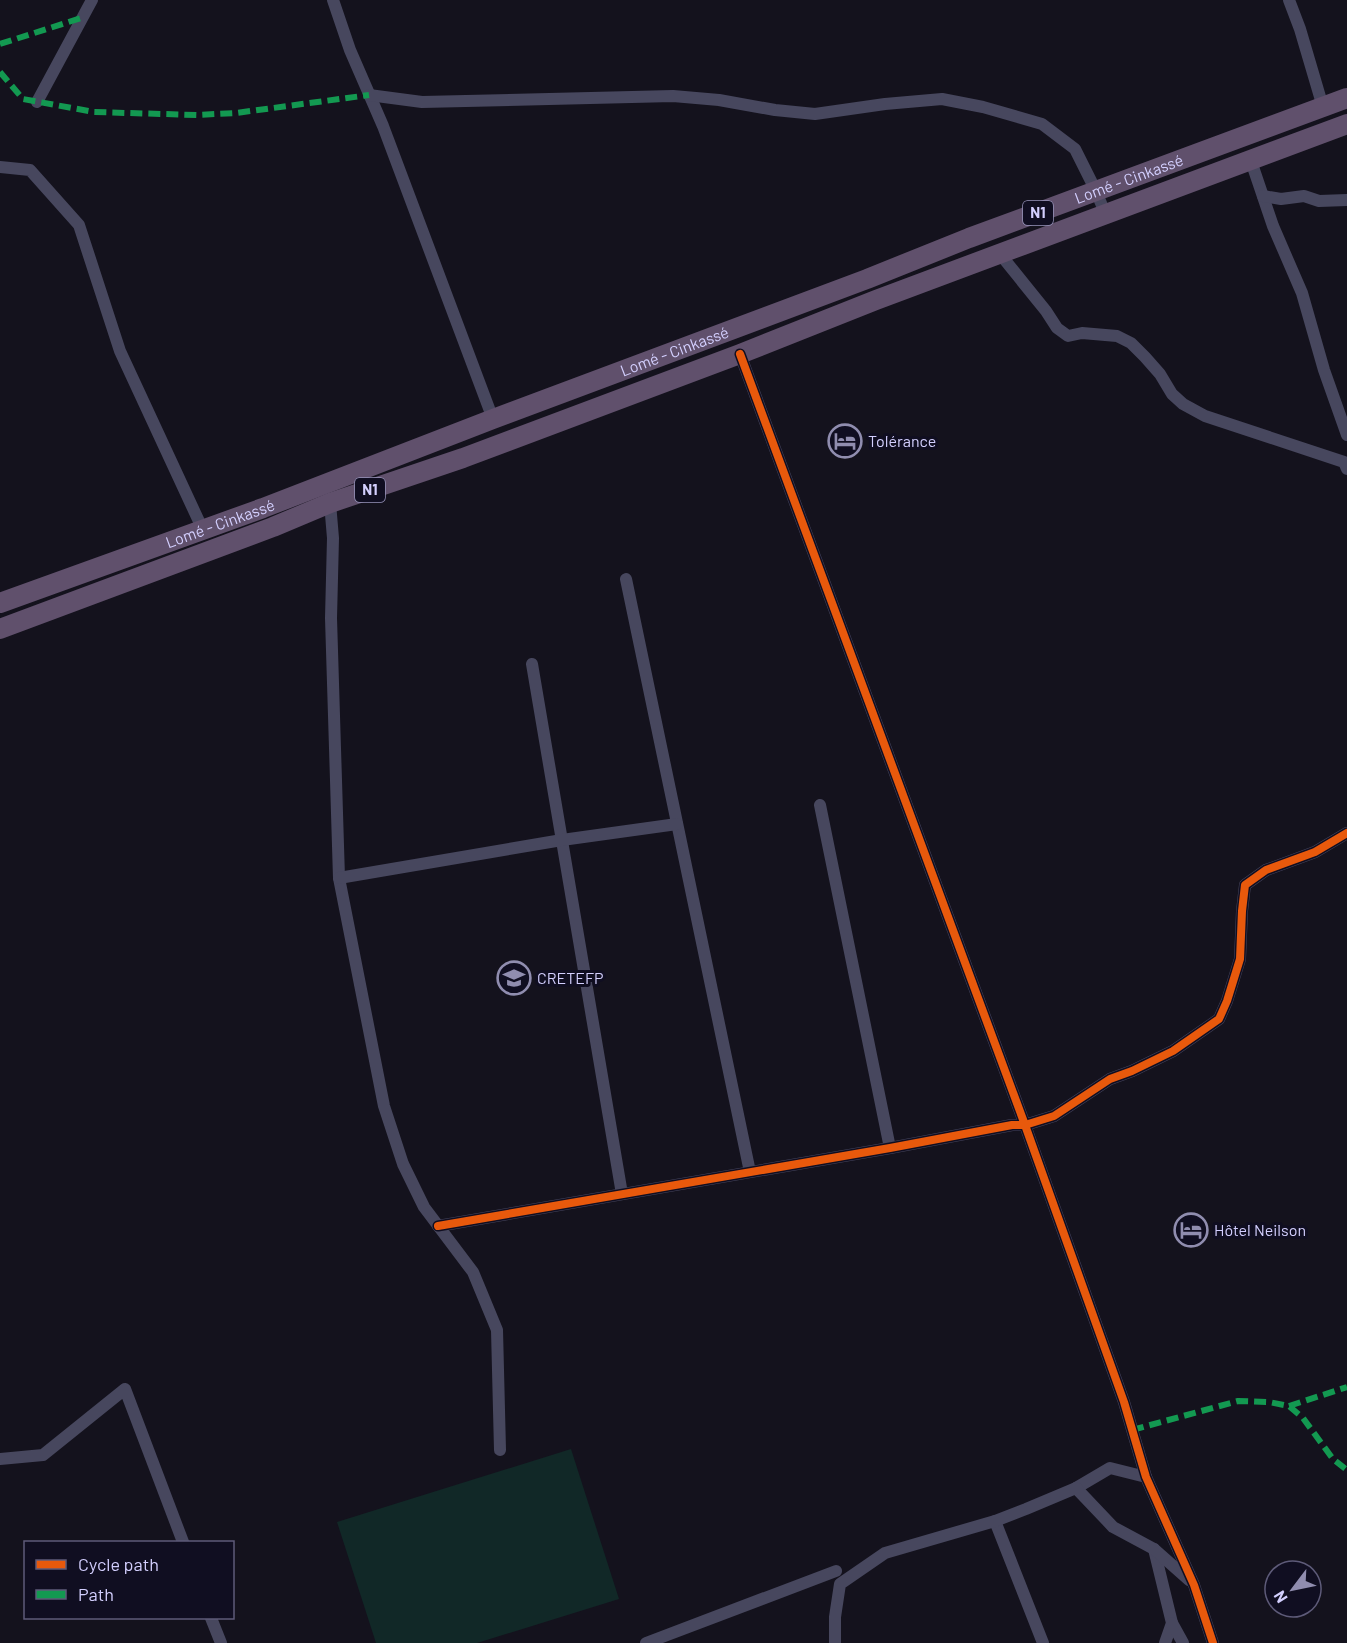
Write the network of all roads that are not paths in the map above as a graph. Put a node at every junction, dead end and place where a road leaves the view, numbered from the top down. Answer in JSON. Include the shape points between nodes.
{"nodes":[{"id":1,"x":92,"y":0,"type":"edge"},
{"id":2,"x":333,"y":0,"type":"edge"},
{"id":3,"x":1289,"y":0,"type":"edge"},
{"id":4,"x":369,"y":94,"type":"junction"},
{"id":5,"x":1347,"y":98,"type":"edge"},
{"id":6,"x":37,"y":102,"type":"dead end"},
{"id":7,"x":1323,"y":107,"type":"junction"},
{"id":8,"x":1347,"y":124,"type":"edge"},
{"id":9,"x":1243,"y":137,"type":"junction"},
{"id":10,"x":1251,"y":161,"type":"junction"},
{"id":11,"x":0,"y":167,"type":"edge"},
{"id":12,"x":1096,"y":192,"type":"junction"},
{"id":13,"x":1263,"y":195,"type":"junction"},
{"id":14,"x":1347,"y":200,"type":"edge"},
{"id":15,"x":1106,"y":215,"type":"junction"},
{"id":16,"x":1000,"y":254,"type":"junction"},
{"id":17,"x":740,"y":354,"type":"junction"},
{"id":18,"x":493,"y":419,"type":"junction"},
{"id":19,"x":1347,"y":435,"type":"edge"},
{"id":20,"x":1347,"y":469,"type":"edge"},
{"id":21,"x":324,"y":484,"type":"junction"},
{"id":22,"x":330,"y":503,"type":"junction"},
{"id":23,"x":203,"y":530,"type":"junction"},
{"id":24,"x":626,"y":579,"type":"dead end"},
{"id":25,"x":0,"y":603,"type":"edge"},
{"id":26,"x":0,"y":629,"type":"edge"},
{"id":27,"x":532,"y":664,"type":"dead end"},
{"id":28,"x":820,"y":805,"type":"dead end"},
{"id":29,"x":677,"y":824,"type":"junction"},
{"id":30,"x":1347,"y":833,"type":"edge"},
{"id":31,"x":562,"y":840,"type":"junction"},
{"id":32,"x":339,"y":878,"type":"junction"},
{"id":33,"x":1024,"y":1125,"type":"junction"},
{"id":34,"x":890,"y":1148,"type":"junction"},
{"id":35,"x":750,"y":1172,"type":"junction"},
{"id":36,"x":622,"y":1194,"type":"junction"},
{"id":37,"x":438,"y":1226,"type":"junction"},
{"id":38,"x":500,"y":1450,"type":"dead end"},
{"id":39,"x":0,"y":1459,"type":"edge"},
{"id":40,"x":1146,"y":1477,"type":"junction"},
{"id":41,"x":1076,"y":1488,"type":"junction"},
{"id":42,"x":995,"y":1521,"type":"junction"},
{"id":43,"x":183,"y":1541,"type":"edge"},
{"id":44,"x":1154,"y":1549,"type":"junction"},
{"id":45,"x":836,"y":1571,"type":"dead end"},
{"id":46,"x":1194,"y":1585,"type":"junction"},
{"id":47,"x":212,"y":1619,"type":"edge"},
{"id":48,"x":1172,"y":1623,"type":"junction"},
{"id":49,"x":220,"y":1643,"type":"edge"},
{"id":50,"x":646,"y":1643,"type":"edge"},
{"id":51,"x":835,"y":1643,"type":"edge"},
{"id":52,"x":1043,"y":1643,"type":"edge"},
{"id":53,"x":1165,"y":1643,"type":"edge"},
{"id":54,"x":1183,"y":1643,"type":"edge"},
{"id":55,"x":1213,"y":1643,"type":"edge"}],
"edges":[{"from":1,"to":6,"type":"street"},
{"from":2,"to":4,"type":"street"},
{"from":3,"to":7,"type":"street"},
{"from":4,"to":12,"type":"street","via":[[422,102],[673,96],[815,114],[942,99],[1042,124],[1075,149]]},
{"from":4,"to":18,"type":"street"},
{"from":5,"to":7,"type":"highway","name":"Lomé - Cinkassé","number":"N1"},
{"from":7,"to":9,"type":"highway","name":"Lomé - Cinkassé","number":"N1"},
{"from":8,"to":10,"type":"highway","name":"Lomé - Cinkassé","number":"N1"},
{"from":9,"to":10,"type":"highway"},
{"from":9,"to":12,"type":"highway","name":"Lomé - Cinkassé","number":"N1"},
{"from":10,"to":13,"type":"street"},
{"from":10,"to":15,"type":"highway","name":"Lomé - Cinkassé","number":"N1"},
{"from":11,"to":23,"type":"street","via":[[30,170],[79,225],[120,351]]},
{"from":12,"to":15,"type":"street"},
{"from":12,"to":18,"type":"highway","name":"Lomé - Cinkassé","number":"N1"},
{"from":13,"to":14,"type":"street"},
{"from":13,"to":19,"type":"street","via":[[1302,293]]},
{"from":15,"to":16,"type":"highway","name":"Lomé - Cinkassé","number":"N1"},
{"from":16,"to":17,"type":"highway","name":"Lomé - Cinkassé","number":"N1"},
{"from":16,"to":20,"type":"street","via":[[1057,328],[1068,336],[1118,336],[1131,343],[1183,404],[1205,416],[1344,462]]},
{"from":17,"to":22,"type":"highway","name":"Lomé - Cinkassé","number":"N1","via":[[463,458]]},
{"from":17,"to":33,"type":"street"},
{"from":18,"to":21,"type":"highway","name":"Lomé - Cinkassé","number":"N1"},
{"from":21,"to":22,"type":"highway"},
{"from":21,"to":23,"type":"highway","name":"Lomé - Cinkassé","number":"N1"},
{"from":22,"to":26,"type":"highway","name":"Lomé - Cinkassé","number":"N1"},
{"from":22,"to":32,"type":"street"},
{"from":23,"to":25,"type":"highway","name":"Lomé - Cinkassé","number":"N1"},
{"from":24,"to":29,"type":"street"},
{"from":27,"to":31,"type":"street"},
{"from":28,"to":34,"type":"street"},
{"from":29,"to":31,"type":"street"},
{"from":29,"to":35,"type":"street"},
{"from":30,"to":33,"type":"street","via":[[1315,852],[1266,870],[1245,885],[1240,959],[1219,1019],[1173,1051],[1110,1079],[1054,1116]]},
{"from":31,"to":32,"type":"street"},
{"from":31,"to":36,"type":"street"},
{"from":32,"to":37,"type":"street","via":[[384,1106],[403,1164],[424,1208]]},
{"from":33,"to":34,"type":"street"},
{"from":33,"to":40,"type":"street","via":[[1124,1402]]},
{"from":34,"to":35,"type":"street"},
{"from":35,"to":36,"type":"street"},
{"from":36,"to":37,"type":"street"},
{"from":37,"to":38,"type":"street","via":[[473,1272],[497,1330]]},
{"from":39,"to":43,"type":"street","via":[[43,1455],[125,1389]]},
{"from":40,"to":41,"type":"street","via":[[1110,1467]]},
{"from":40,"to":46,"type":"street"},
{"from":41,"to":42,"type":"street"},
{"from":41,"to":44,"type":"street","via":[[1113,1527]]},
{"from":42,"to":51,"type":"street","via":[[885,1552],[840,1584]]},
{"from":42,"to":52,"type":"street"},
{"from":44,"to":46,"type":"street"},
{"from":44,"to":48,"type":"street"},
{"from":45,"to":50,"type":"street"},
{"from":46,"to":55,"type":"street"},
{"from":47,"to":49,"type":"street"},
{"from":48,"to":53,"type":"street"},
{"from":48,"to":54,"type":"street"}]}
